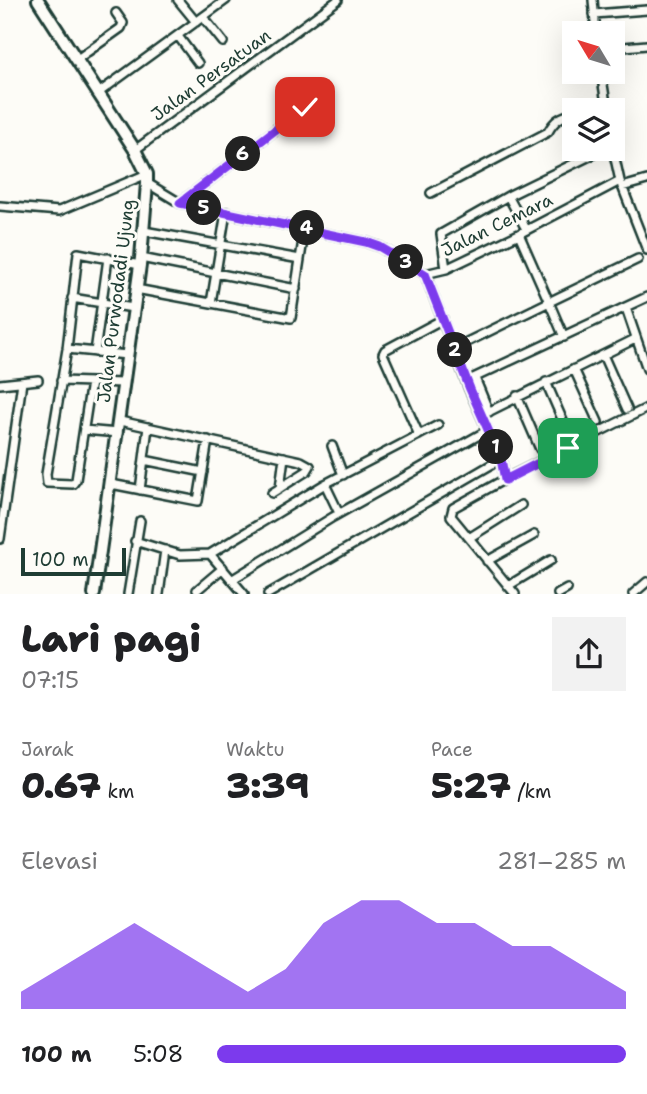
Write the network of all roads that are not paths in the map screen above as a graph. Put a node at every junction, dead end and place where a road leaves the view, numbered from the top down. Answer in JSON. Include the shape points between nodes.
{"nodes":[{"id":1,"x":38,"y":0,"type":"edge"},
{"id":2,"x":178,"y":0,"type":"edge"},
{"id":3,"x":226,"y":0,"type":"edge"},
{"id":4,"x":338,"y":0,"type":"edge"},
{"id":5,"x":593,"y":0,"type":"edge"},
{"id":6,"x":647,"y":10,"type":"edge"},
{"id":7,"x":117,"y":13,"type":"dead end"},
{"id":8,"x":594,"y":14,"type":"junction"},
{"id":9,"x":203,"y":17,"type":"junction"},
{"id":10,"x":595,"y":21,"type":"edge"},
{"id":11,"x":196,"y":22,"type":"junction"},
{"id":12,"x":178,"y":36,"type":"junction"},
{"id":13,"x":223,"y":42,"type":"dead end"},
{"id":14,"x":647,"y":45,"type":"edge"},
{"id":15,"x":625,"y":47,"type":"edge"},
{"id":16,"x":76,"y":60,"type":"junction"},
{"id":17,"x":198,"y":63,"type":"dead end"},
{"id":18,"x":97,"y":94,"type":"junction"},
{"id":19,"x":305,"y":107,"type":"dead end"},
{"id":20,"x":562,"y":117,"type":"edge"},
{"id":21,"x":135,"y":150,"type":"junction"},
{"id":22,"x":579,"y":161,"type":"edge"},
{"id":23,"x":616,"y":161,"type":"edge"},
{"id":24,"x":147,"y":178,"type":"junction"},
{"id":25,"x":647,"y":180,"type":"edge"},
{"id":26,"x":621,"y":184,"type":"junction"},
{"id":27,"x":431,"y":193,"type":"dead end"},
{"id":28,"x":508,"y":196,"type":"junction"},
{"id":29,"x":180,"y":203,"type":"junction"},
{"id":30,"x":0,"y":206,"type":"edge"},
{"id":31,"x":226,"y":212,"type":"junction"},
{"id":32,"x":305,"y":227,"type":"junction"},
{"id":33,"x":144,"y":231,"type":"junction"},
{"id":34,"x":523,"y":232,"type":"junction"},
{"id":35,"x":646,"y":240,"type":"edge"},
{"id":36,"x":220,"y":245,"type":"junction"},
{"id":37,"x":647,"y":250,"type":"edge"},
{"id":38,"x":108,"y":258,"type":"junction"},
{"id":39,"x":300,"y":259,"type":"junction"},
{"id":40,"x":638,"y":259,"type":"dead end"},
{"id":41,"x":141,"y":262,"type":"junction"},
{"id":42,"x":446,"y":269,"type":"junction"},
{"id":43,"x":216,"y":274,"type":"junction"},
{"id":44,"x":425,"y":274,"type":"junction"},
{"id":45,"x":136,"y":289,"type":"junction"},
{"id":46,"x":296,"y":289,"type":"junction"},
{"id":47,"x":647,"y":297,"type":"edge"},
{"id":48,"x":72,"y":298,"type":"junction"},
{"id":49,"x":548,"y":302,"type":"junction"},
{"id":50,"x":211,"y":303,"type":"junction"},
{"id":51,"x":100,"y":304,"type":"junction"},
{"id":52,"x":134,"y":308,"type":"junction"},
{"id":53,"x":626,"y":308,"type":"junction"},
{"id":54,"x":443,"y":319,"type":"junction"},
{"id":55,"x":565,"y":337,"type":"junction"},
{"id":56,"x":635,"y":339,"type":"junction"},
{"id":57,"x":465,"y":343,"type":"dead end"},
{"id":58,"x":67,"y":349,"type":"junction"},
{"id":59,"x":95,"y":352,"type":"junction"},
{"id":60,"x":127,"y":355,"type":"junction"},
{"id":61,"x":603,"y":355,"type":"junction"},
{"id":62,"x":574,"y":369,"type":"junction"},
{"id":63,"x":647,"y":369,"type":"edge"},
{"id":64,"x":471,"y":379,"type":"junction"},
{"id":65,"x":38,"y":380,"type":"dead end"},
{"id":66,"x":61,"y":380,"type":"junction"},
{"id":67,"x":22,"y":382,"type":"junction"},
{"id":68,"x":91,"y":382,"type":"junction"},
{"id":69,"x":546,"y":382,"type":"junction"},
{"id":70,"x":123,"y":383,"type":"junction"},
{"id":71,"x":0,"y":384,"type":"edge"},
{"id":72,"x":517,"y":396,"type":"junction"},
{"id":73,"x":647,"y":408,"type":"edge"},
{"id":74,"x":627,"y":409,"type":"dead end"},
{"id":75,"x":486,"y":414,"type":"junction"},
{"id":76,"x":120,"y":421,"type":"junction"},
{"id":77,"x":597,"y":422,"type":"dead end"},
{"id":78,"x":438,"y":425,"type":"dead end"},
{"id":79,"x":148,"y":427,"type":"junction"},
{"id":80,"x":85,"y":430,"type":"junction"},
{"id":81,"x":488,"y":430,"type":"junction"},
{"id":82,"x":118,"y":433,"type":"junction"},
{"id":83,"x":419,"y":435,"type":"junction"},
{"id":84,"x":569,"y":435,"type":"dead end"},
{"id":85,"x":208,"y":440,"type":"junction"},
{"id":86,"x":332,"y":446,"type":"dead end"},
{"id":87,"x":540,"y":449,"type":"dead end"},
{"id":88,"x":284,"y":457,"type":"junction"},
{"id":89,"x":501,"y":459,"type":"junction"},
{"id":90,"x":144,"y":460,"type":"junction"},
{"id":91,"x":203,"y":472,"type":"junction"},
{"id":92,"x":343,"y":475,"type":"junction"},
{"id":93,"x":505,"y":476,"type":"junction"},
{"id":94,"x":111,"y":484,"type":"junction"},
{"id":95,"x":325,"y":484,"type":"junction"},
{"id":96,"x":280,"y":488,"type":"junction"},
{"id":97,"x":141,"y":490,"type":"junction"},
{"id":98,"x":272,"y":493,"type":"dead end"},
{"id":99,"x":521,"y":505,"type":"dead end"},
{"id":100,"x":2,"y":508,"type":"edge"},
{"id":101,"x":339,"y":513,"type":"junction"},
{"id":102,"x":140,"y":521,"type":"dead end"},
{"id":103,"x":534,"y":535,"type":"dead end"},
{"id":104,"x":469,"y":538,"type":"junction"},
{"id":105,"x":0,"y":539,"type":"edge"},
{"id":106,"x":135,"y":541,"type":"junction"},
{"id":107,"x":165,"y":550,"type":"junction"},
{"id":108,"x":210,"y":554,"type":"junction"},
{"id":109,"x":551,"y":560,"type":"dead end"},
{"id":110,"x":486,"y":561,"type":"junction"},
{"id":111,"x":223,"y":568,"type":"junction"},
{"id":112,"x":233,"y":579,"type":"junction"},
{"id":113,"x":647,"y":582,"type":"edge"},
{"id":114,"x":508,"y":586,"type":"junction"},
{"id":115,"x":567,"y":589,"type":"dead end"},
{"id":116,"x":197,"y":590,"type":"dead end"},
{"id":117,"x":94,"y":593,"type":"edge"},
{"id":118,"x":128,"y":593,"type":"edge"},
{"id":119,"x":159,"y":593,"type":"edge"},
{"id":120,"x":242,"y":593,"type":"edge"},
{"id":121,"x":268,"y":593,"type":"edge"},
{"id":122,"x":515,"y":593,"type":"edge"},
{"id":123,"x":558,"y":593,"type":"edge"},
{"id":124,"x":634,"y":593,"type":"edge"}],
"edges":[{"from":1,"to":16,"type":"street","name":"Jalan Purwodadi Ujung"},
{"from":2,"to":11,"type":"street"},
{"from":3,"to":9,"type":"street"},
{"from":4,"to":21,"type":"street","name":"Jalan Persatuan"},
{"from":5,"to":8,"type":"street"},
{"from":6,"to":8,"type":"street"},
{"from":7,"to":16,"type":"street","via":[[121,28]]},
{"from":8,"to":10,"type":"street"},
{"from":9,"to":11,"type":"street"},
{"from":9,"to":13,"type":"street"},
{"from":11,"to":12,"type":"street"},
{"from":12,"to":17,"type":"street"},
{"from":12,"to":18,"type":"street"},
{"from":14,"to":15,"type":"street"},
{"from":16,"to":18,"type":"street","name":"Jalan Purwodadi Ujung"},
{"from":18,"to":21,"type":"street","name":"Jalan Purwodadi Ujung"},
{"from":19,"to":29,"type":"street"},
{"from":20,"to":27,"type":"street","via":[[548,132]]},
{"from":21,"to":24,"type":"street","name":"Jalan Purwodadi Ujung"},
{"from":22,"to":28,"type":"street"},
{"from":23,"to":26,"type":"street"},
{"from":24,"to":29,"type":"street","name":"Jalan Cemara"},
{"from":24,"to":30,"type":"street","via":[[60,211]]},
{"from":24,"to":33,"type":"street","name":"Jalan Purwodadi Ujung"},
{"from":25,"to":26,"type":"street","name":"Jalan Cemara"},
{"from":26,"to":34,"type":"street","name":"Jalan Cemara"},
{"from":26,"to":35,"type":"street"},
{"from":28,"to":34,"type":"street"},
{"from":28,"to":42,"type":"street","via":[[440,235]]},
{"from":29,"to":31,"type":"street","name":"Jalan Cemara"},
{"from":31,"to":32,"type":"street","name":"Jalan Cemara"},
{"from":31,"to":36,"type":"street"},
{"from":32,"to":39,"type":"street"},
{"from":32,"to":44,"type":"street","name":"Jalan Cemara","via":[[380,247]]},
{"from":33,"to":36,"type":"street"},
{"from":33,"to":41,"type":"street","name":"Jalan Purwodadi Ujung"},
{"from":34,"to":42,"type":"street","name":"Jalan Cemara"},
{"from":34,"to":49,"type":"street"},
{"from":35,"to":37,"type":"street"},
{"from":36,"to":39,"type":"street"},
{"from":36,"to":43,"type":"street"},
{"from":38,"to":41,"type":"street"},
{"from":38,"to":48,"type":"street","via":[[78,252]]},
{"from":38,"to":51,"type":"street"},
{"from":39,"to":46,"type":"street"},
{"from":40,"to":49,"type":"street"},
{"from":41,"to":43,"type":"street"},
{"from":41,"to":45,"type":"street","name":"Jalan Purwodadi Ujung"},
{"from":42,"to":44,"type":"street","name":"Jalan Cemara"},
{"from":43,"to":46,"type":"street"},
{"from":43,"to":50,"type":"street"},
{"from":44,"to":54,"type":"street"},
{"from":45,"to":50,"type":"street"},
{"from":45,"to":52,"type":"street","name":"Jalan Purwodadi Ujung"},
{"from":46,"to":50,"type":"street","via":[[291,318]]},
{"from":47,"to":53,"type":"street"},
{"from":48,"to":51,"type":"street"},
{"from":48,"to":58,"type":"street"},
{"from":49,"to":55,"type":"street"},
{"from":49,"to":57,"type":"street"},
{"from":51,"to":52,"type":"street"},
{"from":51,"to":59,"type":"street"},
{"from":52,"to":60,"type":"street","name":"Jalan Purwodadi Ujung"},
{"from":53,"to":55,"type":"street"},
{"from":53,"to":56,"type":"street"},
{"from":54,"to":64,"type":"street"},
{"from":54,"to":83,"type":"street","via":[[383,354]]},
{"from":55,"to":64,"type":"street"},
{"from":56,"to":61,"type":"street"},
{"from":56,"to":63,"type":"street"},
{"from":58,"to":59,"type":"street"},
{"from":58,"to":66,"type":"street"},
{"from":59,"to":60,"type":"street"},
{"from":60,"to":70,"type":"street","name":"Jalan Purwodadi Ujung"},
{"from":61,"to":62,"type":"street"},
{"from":61,"to":74,"type":"street"},
{"from":62,"to":69,"type":"street"},
{"from":62,"to":77,"type":"street"},
{"from":64,"to":75,"type":"street"},
{"from":65,"to":67,"type":"street"},
{"from":66,"to":68,"type":"street"},
{"from":66,"to":80,"type":"street","via":[[47,483],[75,482]]},
{"from":67,"to":71,"type":"street"},
{"from":67,"to":100,"type":"street"},
{"from":68,"to":70,"type":"street"},
{"from":68,"to":80,"type":"street"},
{"from":69,"to":72,"type":"street"},
{"from":69,"to":84,"type":"street"},
{"from":70,"to":76,"type":"street","name":"Jalan Purwodadi Ujung"},
{"from":72,"to":75,"type":"street"},
{"from":72,"to":87,"type":"street"},
{"from":73,"to":93,"type":"street"},
{"from":75,"to":81,"type":"street"},
{"from":76,"to":79,"type":"street"},
{"from":76,"to":82,"type":"street","name":"Jalan Purwodadi Ujung"},
{"from":78,"to":83,"type":"street"},
{"from":79,"to":85,"type":"street"},
{"from":79,"to":90,"type":"street"},
{"from":80,"to":82,"type":"street"},
{"from":81,"to":89,"type":"street"},
{"from":81,"to":101,"type":"street"},
{"from":82,"to":94,"type":"street","name":"Jalan Purwodadi Ujung"},
{"from":83,"to":92,"type":"street"},
{"from":85,"to":88,"type":"street"},
{"from":85,"to":91,"type":"street"},
{"from":86,"to":92,"type":"street"},
{"from":88,"to":96,"type":"street"},
{"from":88,"to":96,"type":"street","via":[[310,468]]},
{"from":89,"to":93,"type":"street"},
{"from":89,"to":121,"type":"street"},
{"from":90,"to":91,"type":"street"},
{"from":90,"to":97,"type":"street"},
{"from":91,"to":97,"type":"street","via":[[198,501]]},
{"from":92,"to":95,"type":"street"},
{"from":93,"to":104,"type":"street","via":[[450,512]]},
{"from":94,"to":97,"type":"street"},
{"from":94,"to":117,"type":"street","name":"Jalan Purwodadi Ujung"},
{"from":95,"to":101,"type":"street"},
{"from":95,"to":108,"type":"street"},
{"from":96,"to":98,"type":"street"},
{"from":99,"to":104,"type":"street"},
{"from":100,"to":105,"type":"street"},
{"from":101,"to":112,"type":"street"},
{"from":102,"to":106,"type":"street"},
{"from":103,"to":110,"type":"street"},
{"from":104,"to":110,"type":"street"},
{"from":106,"to":107,"type":"street"},
{"from":106,"to":118,"type":"street"},
{"from":107,"to":108,"type":"street","via":[[180,555]]},
{"from":107,"to":119,"type":"street"},
{"from":108,"to":111,"type":"street"},
{"from":109,"to":114,"type":"street"},
{"from":110,"to":114,"type":"street"},
{"from":111,"to":112,"type":"street"},
{"from":111,"to":116,"type":"street"},
{"from":112,"to":120,"type":"street"},
{"from":113,"to":124,"type":"street"},
{"from":114,"to":122,"type":"street"},
{"from":115,"to":123,"type":"street"}]}
